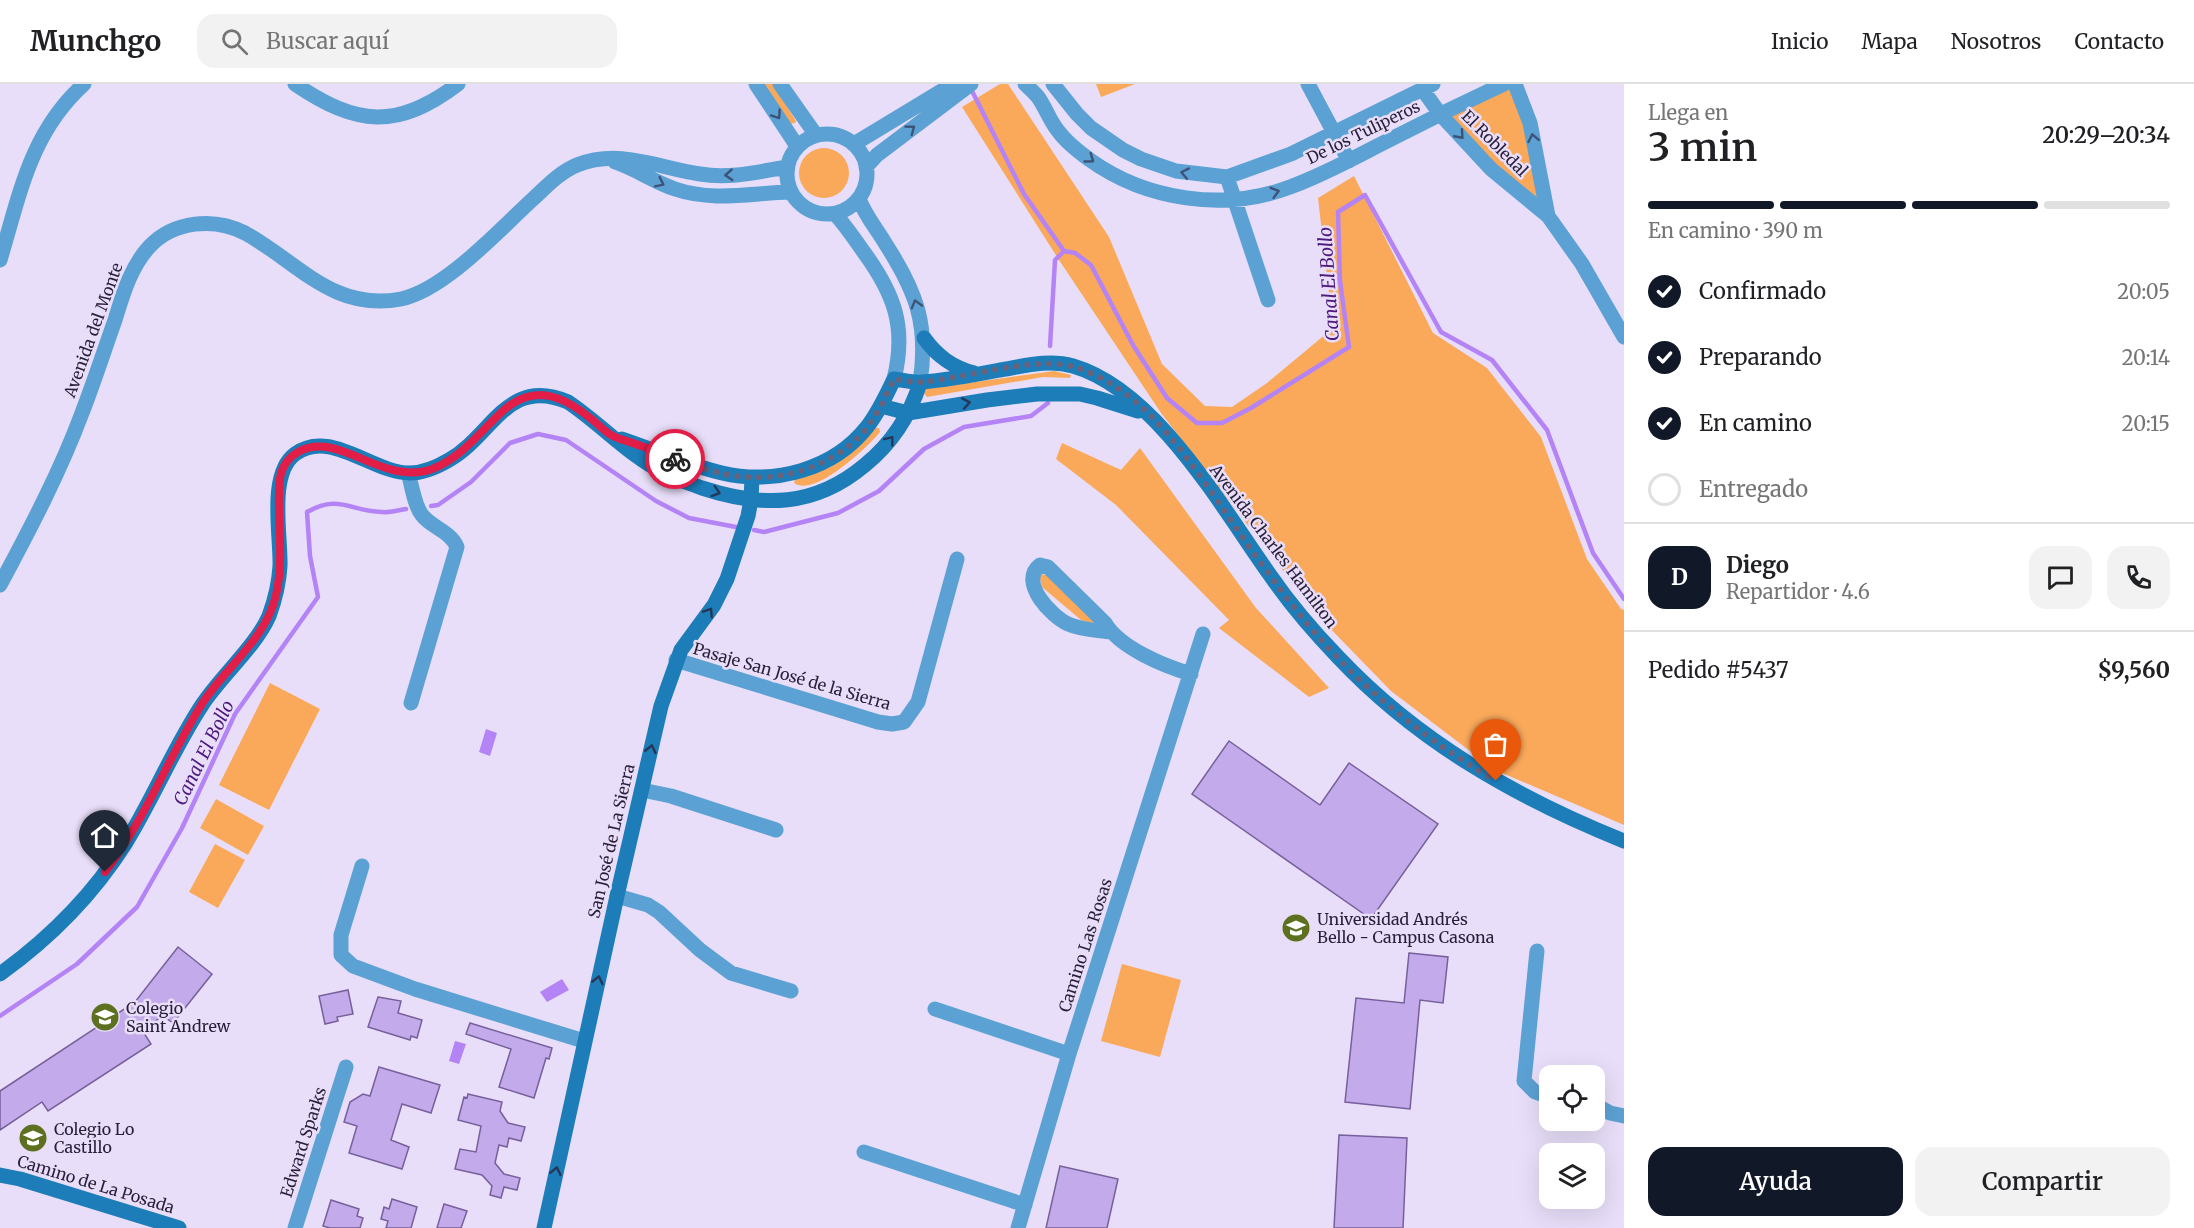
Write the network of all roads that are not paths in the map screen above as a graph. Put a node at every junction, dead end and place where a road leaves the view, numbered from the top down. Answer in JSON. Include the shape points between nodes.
{"nodes":[{"id":1,"x":84,"y":84,"type":"edge"},
{"id":2,"x":295,"y":84,"type":"edge"},
{"id":3,"x":458,"y":84,"type":"edge"},
{"id":4,"x":756,"y":84,"type":"edge"},
{"id":5,"x":780,"y":84,"type":"edge"},
{"id":6,"x":953,"y":84,"type":"edge"},
{"id":7,"x":971,"y":84,"type":"edge"},
{"id":8,"x":1025,"y":84,"type":"edge"},
{"id":9,"x":1053,"y":84,"type":"edge"},
{"id":10,"x":1308,"y":84,"type":"edge"},
{"id":11,"x":1504,"y":84,"type":"edge"},
{"id":12,"x":1515,"y":84,"type":"edge"},
{"id":13,"x":1428,"y":87,"type":"edge"},
{"id":14,"x":1440,"y":114,"type":"junction"},
{"id":15,"x":1058,"y":132,"type":"junction"},
{"id":16,"x":1333,"y":132,"type":"junction"},
{"id":17,"x":816,"y":135,"type":"junction"},
{"id":18,"x":854,"y":144,"type":"junction"},
{"id":19,"x":797,"y":146,"type":"junction"},
{"id":20,"x":607,"y":159,"type":"junction"},
{"id":21,"x":1349,"y":161,"type":"junction"},
{"id":22,"x":787,"y":167,"type":"junction"},
{"id":23,"x":867,"y":167,"type":"junction"},
{"id":24,"x":1227,"y":177,"type":"junction"},
{"id":25,"x":790,"y":192,"type":"junction"},
{"id":26,"x":859,"y":199,"type":"junction"},
{"id":27,"x":1234,"y":200,"type":"junction"},
{"id":28,"x":835,"y":214,"type":"junction"},
{"id":29,"x":1548,"y":216,"type":"junction"},
{"id":30,"x":0,"y":261,"type":"edge"},
{"id":31,"x":1268,"y":300,"type":"dead end"},
{"id":32,"x":924,"y":338,"type":"junction"},
{"id":33,"x":1624,"y":338,"type":"edge"},
{"id":34,"x":976,"y":374,"type":"junction"},
{"id":35,"x":894,"y":379,"type":"junction"},
{"id":36,"x":920,"y":383,"type":"junction"},
{"id":37,"x":881,"y":406,"type":"junction"},
{"id":38,"x":908,"y":413,"type":"junction"},
{"id":39,"x":1147,"y":414,"type":"junction"},
{"id":40,"x":611,"y":435,"type":"junction"},
{"id":41,"x":408,"y":473,"type":"junction"},
{"id":42,"x":752,"y":477,"type":"junction"},
{"id":43,"x":752,"y":500,"type":"junction"},
{"id":44,"x":957,"y":559,"type":"dead end"},
{"id":45,"x":0,"y":585,"type":"edge"},
{"id":46,"x":1111,"y":632,"type":"junction"},
{"id":47,"x":1203,"y":634,"type":"dead end"},
{"id":48,"x":676,"y":660,"type":"junction"},
{"id":49,"x":1191,"y":674,"type":"junction"},
{"id":50,"x":411,"y":703,"type":"dead end"},
{"id":51,"x":642,"y":790,"type":"junction"},
{"id":52,"x":776,"y":830,"type":"dead end"},
{"id":53,"x":1624,"y":841,"type":"edge"},
{"id":54,"x":362,"y":866,"type":"dead end"},
{"id":55,"x":617,"y":896,"type":"junction"},
{"id":56,"x":1537,"y":951,"type":"dead end"},
{"id":57,"x":0,"y":974,"type":"edge"},
{"id":58,"x":791,"y":991,"type":"dead end"},
{"id":59,"x":935,"y":1009,"type":"dead end"},
{"id":60,"x":585,"y":1041,"type":"junction"},
{"id":61,"x":1069,"y":1054,"type":"junction"},
{"id":62,"x":346,"y":1067,"type":"dead end"},
{"id":63,"x":1539,"y":1093,"type":"edge"},
{"id":64,"x":1605,"y":1110,"type":"edge"},
{"id":65,"x":1621,"y":1116,"type":"edge"},
{"id":66,"x":864,"y":1152,"type":"dead end"},
{"id":67,"x":1,"y":1175,"type":"edge"},
{"id":68,"x":1025,"y":1204,"type":"junction"},
{"id":69,"x":179,"y":1228,"type":"edge"},
{"id":70,"x":295,"y":1228,"type":"edge"},
{"id":71,"x":544,"y":1228,"type":"edge"},
{"id":72,"x":1017,"y":1228,"type":"edge"}],
"edges":[{"from":1,"to":30,"type":"street","via":[[61,108],[38,144]]},
{"from":2,"to":3,"type":"street","via":[[331,107],[373,116],[412,111]]},
{"from":4,"to":19,"type":"street","one_way":true},
{"from":5,"to":17,"type":"street"},
{"from":6,"to":18,"type":"street"},
{"from":23,"to":7,"type":"street","one_way":true,"via":[[877,155]]},
{"from":8,"to":15,"type":"street","name":"De los Tuliperos","via":[[1038,97]]},
{"from":9,"to":15,"type":"street"},
{"from":24,"to":9,"type":"street","name":"De los Tuliperos","one_way":true,"via":[[1176,171],[1123,150],[1091,128]]},
{"from":10,"to":16,"type":"street"},
{"from":11,"to":14,"type":"street","name":"De los Tuliperos"},
{"from":29,"to":12,"type":"street","name":"El Robledal","one_way":true,"via":[[1530,123]]},
{"from":13,"to":14,"type":"street","name":"El Robledal"},
{"from":13,"to":16,"type":"street","name":"De los Tuliperos"},
{"from":14,"to":21,"type":"street","name":"De los Tuliperos"},
{"from":14,"to":29,"type":"street","name":"El Robledal","one_way":true,"via":[[1491,169]]},
{"from":15,"to":27,"type":"street","name":"De los Tuliperos","one_way":true,"via":[[1099,166],[1146,189],[1188,198]]},
{"from":16,"to":21,"type":"street"},
{"from":16,"to":24,"type":"street","name":"De los Tuliperos","via":[[1291,154]]},
{"from":17,"to":18,"type":"street","via":[[836,135]]},
{"from":17,"to":19,"type":"street"},
{"from":18,"to":23,"type":"street"},
{"from":19,"to":22,"type":"street"},
{"from":22,"to":20,"type":"street","name":"Avenida del Monte","one_way":true,"via":[[716,176],[637,159]]},
{"from":20,"to":25,"type":"street","one_way":true,"via":[[672,189],[697,195]]},
{"from":20,"to":45,"type":"street","name":"Avenida del Monte","via":[[567,170],[443,280],[418,294],[390,301],[360,300],[331,291],[255,239],[224,225],[192,224],[159,238],[132,273],[70,444]]},
{"from":27,"to":21,"type":"street","name":"De los Tuliperos","one_way":true,"via":[[1290,187]]},
{"from":22,"to":25,"type":"street"},
{"from":23,"to":26,"type":"street","via":[[866,184]]},
{"from":24,"to":27,"type":"street"},
{"from":25,"to":28,"type":"street","via":[[806,209]]},
{"from":26,"to":28,"type":"street"},
{"from":32,"to":26,"type":"street","one_way":true,"via":[[908,280]]},
{"from":27,"to":31,"type":"street"},
{"from":28,"to":35,"type":"street","via":[[889,292],[900,333]]},
{"from":29,"to":33,"type":"street","name":"El Robledal","via":[[1582,264]]},
{"from":32,"to":34,"type":"street","via":[[945,361]]},
{"from":32,"to":36,"type":"street"},
{"from":34,"to":36,"type":"street","name":"Avenida Charles Hamilton"},
{"from":34,"to":39,"type":"street","name":"Avenida Charles Hamilton","via":[[1039,364],[1072,366],[1108,383]]},
{"from":35,"to":36,"type":"street","name":"Avenida Charles Hamilton"},
{"from":35,"to":37,"type":"street"},
{"from":36,"to":38,"type":"street"},
{"from":37,"to":38,"type":"street","name":"Avenida Charles Hamilton"},
{"from":37,"to":42,"type":"street","via":[[867,428],[828,459],[796,472]]},
{"from":38,"to":39,"type":"street","name":"Avenida Charles Hamilton","one_way":true,"via":[[1062,393],[1097,398]]},
{"from":43,"to":38,"type":"street","one_way":true,"via":[[808,497],[844,481],[882,450]]},
{"from":39,"to":53,"type":"street","name":"Avenida Charles Hamilton","via":[[1182,451],[1293,606],[1339,659],[1380,697],[1422,733],[1491,778]]},
{"from":40,"to":41,"type":"street","via":[[568,402],[555,396],[531,395],[507,407],[451,459],[423,472]]},
{"from":40,"to":42,"type":"street","via":[[702,468]]},
{"from":40,"to":43,"type":"street","one_way":true,"via":[[664,473]]},
{"from":41,"to":50,"type":"street","via":[[420,514],[447,533],[457,547]]},
{"from":41,"to":57,"type":"street","via":[[386,469],[326,446],[307,448],[286,462],[279,486],[280,566],[268,618],[201,706],[126,842],[98,882],[51,933]]},
{"from":42,"to":43,"type":"street","name":"San José de La Sierra"},
{"from":48,"to":43,"type":"street","name":"San José de La Sierra","one_way":true,"via":[[728,579]]},
{"from":44,"to":48,"type":"street","name":"Pasaje San José de la Sierra","via":[[918,702],[904,722],[878,722]]},
{"from":46,"to":46,"type":"street","via":[[1077,627],[1056,616],[1035,591],[1035,569],[1048,567]]},
{"from":46,"to":49,"type":"street","via":[[1158,663]]},
{"from":47,"to":49,"type":"street","name":"Camino Las Rosas"},
{"from":51,"to":48,"type":"street","name":"San José de La Sierra","one_way":true},
{"from":49,"to":61,"type":"street","name":"Camino Las Rosas"},
{"from":51,"to":52,"type":"street"},
{"from":51,"to":55,"type":"street","name":"San José de La Sierra"},
{"from":54,"to":60,"type":"street","via":[[341,935],[341,955],[353,966]]},
{"from":55,"to":58,"type":"street","via":[[648,904],[731,973]]},
{"from":60,"to":55,"type":"street","name":"San José de La Sierra","one_way":true},
{"from":56,"to":63,"type":"street","via":[[1524,1081]]},
{"from":59,"to":61,"type":"street"},
{"from":71,"to":60,"type":"street","name":"San José de La Sierra","one_way":true},
{"from":61,"to":68,"type":"street","name":"Camino Las Rosas"},
{"from":62,"to":70,"type":"street","name":"Edward Sparks"},
{"from":64,"to":65,"type":"street"},
{"from":66,"to":68,"type":"street"},
{"from":67,"to":69,"type":"street","name":"Camino de La Posada"},
{"from":68,"to":72,"type":"street","name":"Camino Las Rosas"}]}
